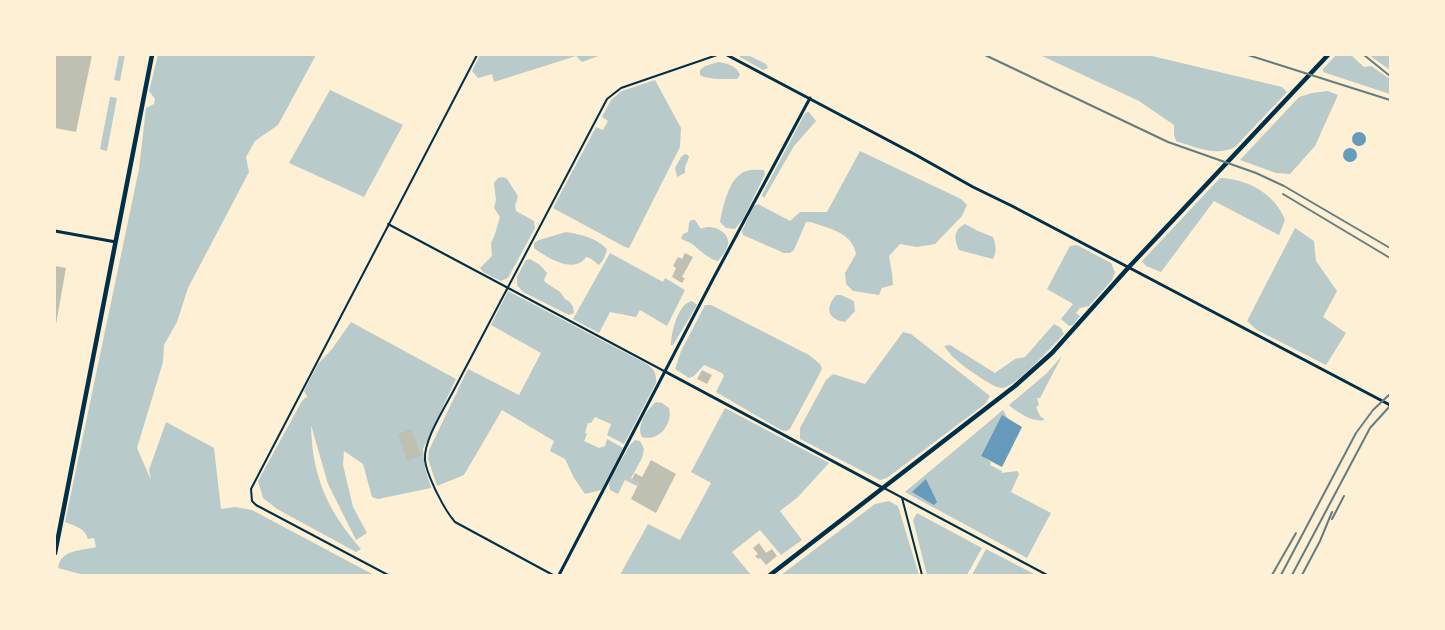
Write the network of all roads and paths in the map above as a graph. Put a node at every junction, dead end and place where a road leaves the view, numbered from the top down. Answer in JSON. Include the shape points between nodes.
{"nodes":[{"id":1,"x":152,"y":55,"type":"edge"},
{"id":2,"x":477,"y":55,"type":"edge"},
{"id":3,"x":718,"y":55,"type":"edge"},
{"id":4,"x":727,"y":55,"type":"edge"},
{"id":5,"x":1328,"y":55,"type":"edge"},
{"id":6,"x":810,"y":98,"type":"junction"},
{"id":7,"x":388,"y":224,"type":"junction"},
{"id":8,"x":55,"y":231,"type":"edge"},
{"id":9,"x":116,"y":242,"type":"junction"},
{"id":10,"x":1128,"y":268,"type":"junction"},
{"id":11,"x":508,"y":287,"type":"junction"},
{"id":12,"x":666,"y":372,"type":"junction"},
{"id":13,"x":1390,"y":405,"type":"edge"},
{"id":14,"x":883,"y":488,"type":"junction"},
{"id":15,"x":902,"y":498,"type":"junction"},
{"id":16,"x":55,"y":553,"type":"edge"},
{"id":17,"x":388,"y":575,"type":"edge"},
{"id":18,"x":553,"y":575,"type":"edge"},
{"id":19,"x":559,"y":575,"type":"edge"},
{"id":20,"x":770,"y":575,"type":"edge"},
{"id":21,"x":922,"y":575,"type":"edge"},
{"id":22,"x":1047,"y":575,"type":"edge"}],
"edges":[{"from":1,"to":9,"type":"street"},
{"from":2,"to":7,"type":"lane"},
{"from":3,"to":11,"type":"lane","via":[[621,88],[607,99]]},
{"from":4,"to":6,"type":"street"},
{"from":5,"to":10,"type":"street"},
{"from":6,"to":10,"type":"street"},
{"from":6,"to":12,"type":"street"},
{"from":7,"to":11,"type":"lane"},
{"from":7,"to":17,"type":"lane","via":[[250,489],[256,505]]},
{"from":8,"to":9,"type":"street"},
{"from":9,"to":16,"type":"street"},
{"from":10,"to":13,"type":"street"},
{"from":10,"to":14,"type":"street","via":[[1052,353],[1010,390]]},
{"from":11,"to":12,"type":"lane"},
{"from":11,"to":18,"type":"lane","via":[[432,432],[425,459],[438,495],[455,522]]},
{"from":12,"to":14,"type":"street"},
{"from":12,"to":19,"type":"street"},
{"from":14,"to":15,"type":"lane"},
{"from":14,"to":20,"type":"street"},
{"from":15,"to":21,"type":"lane"},
{"from":15,"to":22,"type":"lane"}]}
